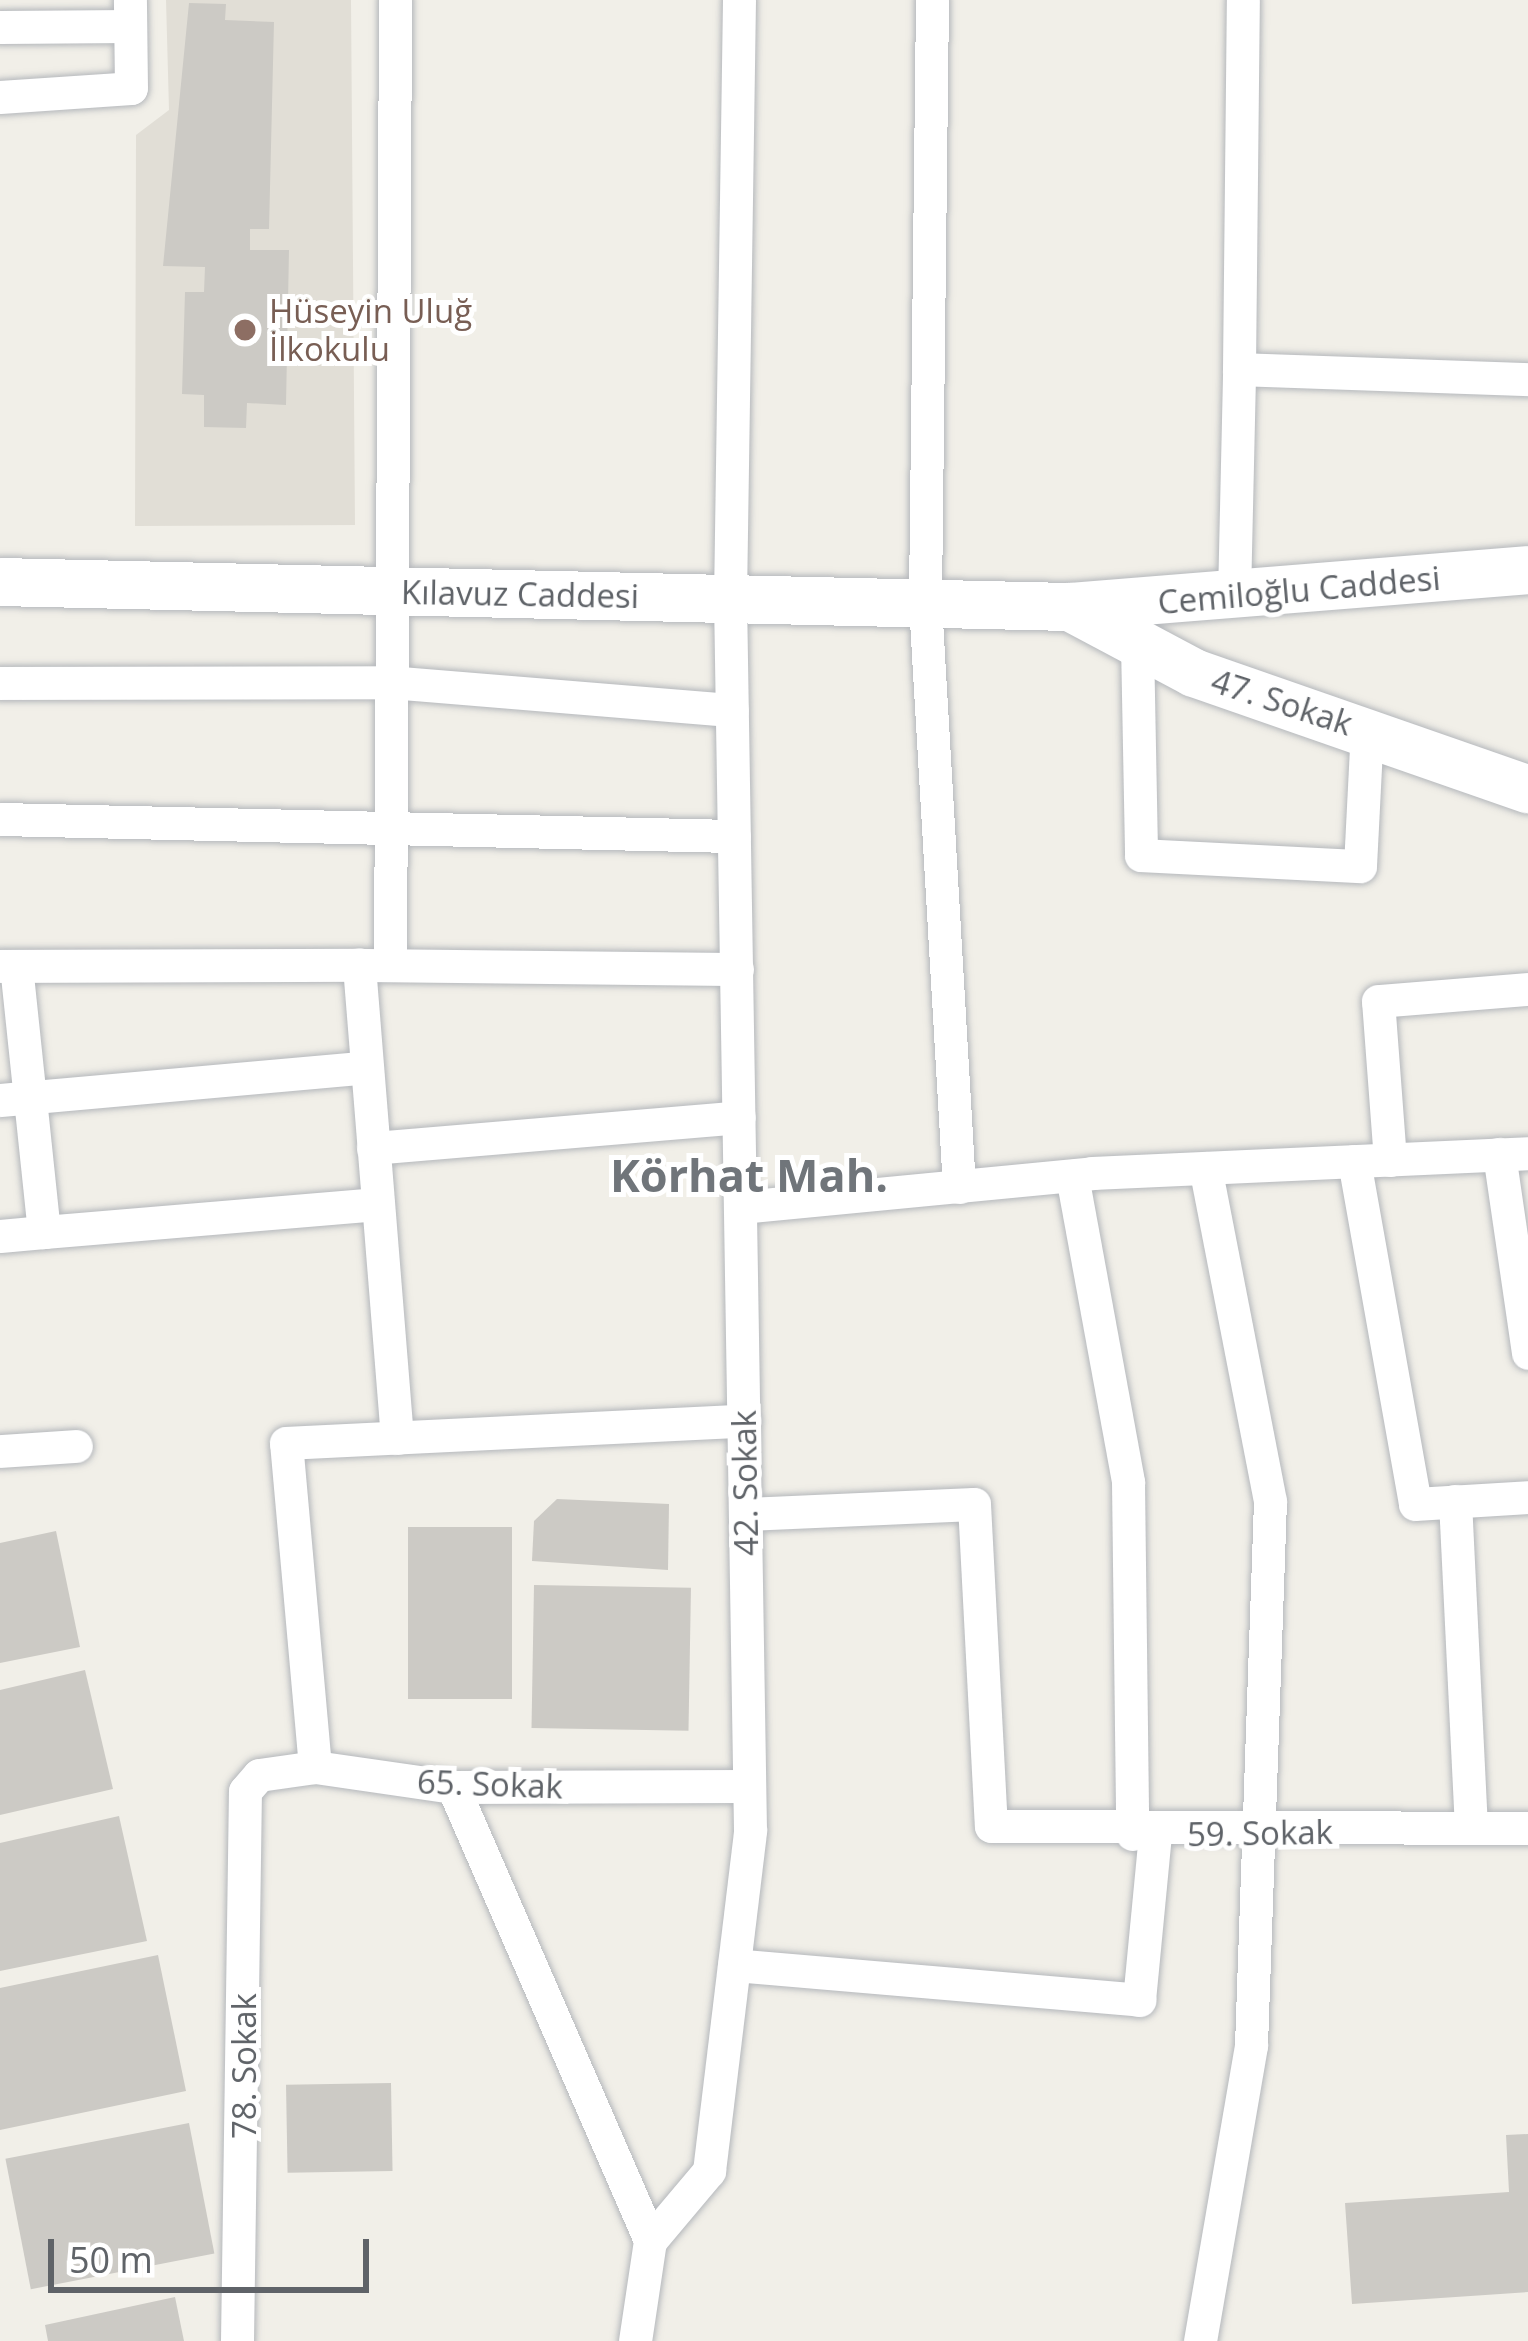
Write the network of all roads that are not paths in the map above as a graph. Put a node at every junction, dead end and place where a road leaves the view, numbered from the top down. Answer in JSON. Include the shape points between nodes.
{"nodes":[{"id":1,"x":394,"y":0,"type":"edge"},
{"id":2,"x":740,"y":0,"type":"edge"},
{"id":3,"x":932,"y":0,"type":"edge"},
{"id":4,"x":1243,"y":0,"type":"edge"},
{"id":5,"x":130,"y":13,"type":"edge"},
{"id":6,"x":0,"y":27,"type":"edge"},
{"id":7,"x":0,"y":97,"type":"edge"},
{"id":8,"x":1239,"y":368,"type":"junction"},
{"id":9,"x":1528,"y":379,"type":"edge"},
{"id":10,"x":1528,"y":570,"type":"edge"},
{"id":11,"x":0,"y":582,"type":"edge"},
{"id":12,"x":389,"y":591,"type":"junction"},
{"id":13,"x":1234,"y":596,"type":"junction"},
{"id":14,"x":730,"y":598,"type":"junction"},
{"id":15,"x":926,"y":603,"type":"junction"},
{"id":16,"x":1055,"y":606,"type":"junction"},
{"id":17,"x":1137,"y":643,"type":"junction"},
{"id":18,"x":389,"y":682,"type":"junction"},
{"id":19,"x":0,"y":683,"type":"edge"},
{"id":20,"x":732,"y":710,"type":"junction"},
{"id":21,"x":1367,"y":729,"type":"junction"},
{"id":22,"x":1528,"y":789,"type":"edge"},
{"id":23,"x":0,"y":819,"type":"edge"},
{"id":24,"x":389,"y":820,"type":"junction"},
{"id":25,"x":734,"y":836,"type":"junction"},
{"id":26,"x":374,"y":965,"type":"junction"},
{"id":27,"x":8,"y":966,"type":"edge"},
{"id":28,"x":737,"y":969,"type":"junction"},
{"id":29,"x":1528,"y":989,"type":"edge"},
{"id":30,"x":367,"y":1066,"type":"junction"},
{"id":31,"x":15,"y":1099,"type":"edge"},
{"id":32,"x":739,"y":1117,"type":"junction"},
{"id":33,"x":373,"y":1148,"type":"junction"},
{"id":34,"x":1513,"y":1153,"type":"edge"},
{"id":35,"x":1390,"y":1160,"type":"junction"},
{"id":36,"x":1354,"y":1161,"type":"junction"},
{"id":37,"x":1205,"y":1168,"type":"junction"},
{"id":38,"x":1072,"y":1176,"type":"junction"},
{"id":39,"x":959,"y":1186,"type":"junction"},
{"id":40,"x":378,"y":1204,"type":"junction"},
{"id":41,"x":741,"y":1207,"type":"junction"},
{"id":42,"x":44,"y":1232,"type":"junction"},
{"id":43,"x":0,"y":1236,"type":"edge"},
{"id":44,"x":1528,"y":1353,"type":"edge"},
{"id":45,"x":744,"y":1420,"type":"junction"},
{"id":46,"x":397,"y":1438,"type":"junction"},
{"id":47,"x":76,"y":1446,"type":"dead end"},
{"id":48,"x":0,"y":1451,"type":"edge"},
{"id":49,"x":1528,"y":1497,"type":"edge"},
{"id":50,"x":1456,"y":1501,"type":"junction"},
{"id":51,"x":746,"y":1514,"type":"junction"},
{"id":52,"x":316,"y":1767,"type":"junction"},
{"id":53,"x":744,"y":1786,"type":"junction"},
{"id":54,"x":453,"y":1787,"type":"junction"},
{"id":55,"x":245,"y":1791,"type":"joint"},
{"id":56,"x":1471,"y":1827,"type":"junction"},
{"id":57,"x":1528,"y":1828,"type":"edge"},
{"id":58,"x":1143,"y":1834,"type":"junction"},
{"id":59,"x":1265,"y":1834,"type":"junction"},
{"id":60,"x":734,"y":1965,"type":"junction"},
{"id":61,"x":650,"y":2242,"type":"junction"},
{"id":62,"x":237,"y":2341,"type":"edge"},
{"id":63,"x":635,"y":2341,"type":"edge"},
{"id":64,"x":1201,"y":2341,"type":"edge"}],
"edges":[{"from":1,"to":12,"type":"street"},
{"from":2,"to":14,"type":"street","name":"42. Sokak"},
{"from":3,"to":15,"type":"street"},
{"from":4,"to":8,"type":"street"},
{"from":5,"to":6,"type":"street"},
{"from":5,"to":7,"type":"street","via":[[131,88]]},
{"from":8,"to":9,"type":"street"},
{"from":8,"to":13,"type":"street"},
{"from":10,"to":13,"type":"street","name":"Cemiloğlu Caddesi"},
{"from":11,"to":12,"type":"street","name":"Kılavuz Caddesi"},
{"from":12,"to":14,"type":"street","name":"Kılavuz Caddesi"},
{"from":12,"to":18,"type":"street"},
{"from":13,"to":16,"type":"street","name":"Cemiloğlu Caddesi"},
{"from":14,"to":15,"type":"street","name":"Kılavuz Caddesi"},
{"from":14,"to":20,"type":"street","name":"42. Sokak"},
{"from":15,"to":16,"type":"street","name":"Kılavuz Caddesi"},
{"from":15,"to":39,"type":"street"},
{"from":16,"to":17,"type":"street","name":"47. Sokak"},
{"from":17,"to":21,"type":"street","name":"47. Sokak","via":[[1194,674]]},
{"from":17,"to":21,"type":"street","via":[[1141,855],[1360,866]]},
{"from":18,"to":19,"type":"street"},
{"from":18,"to":20,"type":"street"},
{"from":18,"to":24,"type":"street"},
{"from":20,"to":25,"type":"street","name":"42. Sokak"},
{"from":21,"to":22,"type":"street","name":"47. Sokak"},
{"from":23,"to":24,"type":"street"},
{"from":24,"to":25,"type":"street"},
{"from":24,"to":26,"type":"street"},
{"from":25,"to":28,"type":"street","name":"42. Sokak"},
{"from":26,"to":27,"type":"street"},
{"from":26,"to":28,"type":"street"},
{"from":26,"to":30,"type":"street"},
{"from":27,"to":31,"type":"street"},
{"from":28,"to":32,"type":"street","name":"42. Sokak"},
{"from":29,"to":35,"type":"street","via":[[1378,1001]]},
{"from":30,"to":31,"type":"street"},
{"from":30,"to":33,"type":"street"},
{"from":31,"to":42,"type":"street"},
{"from":32,"to":33,"type":"street"},
{"from":32,"to":41,"type":"street","name":"42. Sokak"},
{"from":33,"to":40,"type":"street"},
{"from":34,"to":35,"type":"street"},
{"from":34,"to":44,"type":"street"},
{"from":35,"to":36,"type":"street"},
{"from":36,"to":37,"type":"street"},
{"from":36,"to":50,"type":"street","via":[[1415,1504]]},
{"from":37,"to":38,"type":"street"},
{"from":37,"to":59,"type":"street","via":[[1270,1501]]},
{"from":38,"to":39,"type":"street"},
{"from":38,"to":58,"type":"street","via":[[1129,1482]]},
{"from":39,"to":41,"type":"street"},
{"from":40,"to":42,"type":"street"},
{"from":40,"to":46,"type":"street"},
{"from":41,"to":45,"type":"street","name":"42. Sokak"},
{"from":42,"to":43,"type":"street"},
{"from":45,"to":46,"type":"street"},
{"from":45,"to":51,"type":"street","name":"42. Sokak"},
{"from":46,"to":52,"type":"street","via":[[286,1443]]},
{"from":47,"to":48,"type":"street"},
{"from":49,"to":50,"type":"street"},
{"from":50,"to":56,"type":"street"},
{"from":51,"to":53,"type":"street","name":"42. Sokak"},
{"from":51,"to":58,"type":"street","name":"59. Sokak","via":[[974,1504],[992,1826]]},
{"from":52,"to":54,"type":"street","name":"65. Sokak"},
{"from":52,"to":55,"type":"street","name":"65. Sokak","via":[[259,1775]]},
{"from":53,"to":54,"type":"street","name":"65. Sokak"},
{"from":53,"to":60,"type":"street","name":"42. Sokak"},
{"from":54,"to":61,"type":"street"},
{"from":55,"to":62,"type":"street","name":"78. Sokak"},
{"from":56,"to":57,"type":"street","name":"59. Sokak"},
{"from":56,"to":59,"type":"street","name":"59. Sokak"},
{"from":58,"to":59,"type":"street","name":"59. Sokak"},
{"from":58,"to":60,"type":"street","via":[[1139,2000]]},
{"from":59,"to":64,"type":"street","via":[[1251,2044]]},
{"from":60,"to":61,"type":"street","name":"42. Sokak","via":[[710,2171]]},
{"from":61,"to":63,"type":"street"}]}
